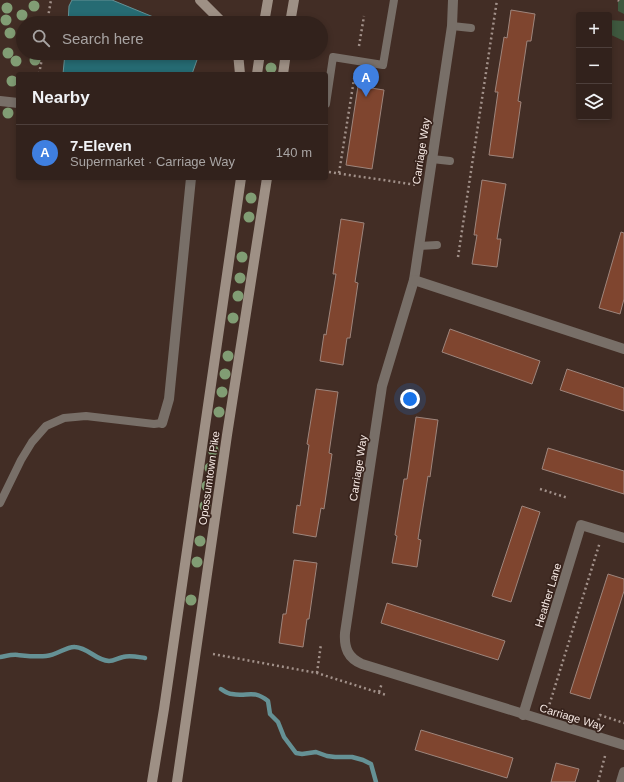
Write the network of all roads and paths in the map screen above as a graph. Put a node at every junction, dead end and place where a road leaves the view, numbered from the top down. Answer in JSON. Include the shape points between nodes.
{"nodes":[{"id":1,"x":51,"y":0,"type":"edge"},
{"id":2,"x":200,"y":0,"type":"edge"},
{"id":3,"x":268,"y":0,"type":"edge"},
{"id":4,"x":294,"y":0,"type":"edge"},
{"id":5,"x":394,"y":0,"type":"edge"},
{"id":6,"x":452,"y":0,"type":"edge"},
{"id":7,"x":497,"y":0,"type":"edge"},
{"id":8,"x":48,"y":16,"type":"edge"},
{"id":9,"x":216,"y":16,"type":"edge"},
{"id":10,"x":265,"y":16,"type":"edge"},
{"id":11,"x":291,"y":16,"type":"edge"},
{"id":12,"x":364,"y":16,"type":"dead end"},
{"id":13,"x":452,"y":26,"type":"junction"},
{"id":14,"x":471,"y":28,"type":"dead end"},
{"id":15,"x":359,"y":46,"type":"dead end"},
{"id":16,"x":42,"y":60,"type":"edge"},
{"id":17,"x":239,"y":60,"type":"edge"},
{"id":18,"x":259,"y":60,"type":"edge"},
{"id":19,"x":285,"y":60,"type":"edge"},
{"id":20,"x":39,"y":72,"type":"edge"},
{"id":21,"x":240,"y":72,"type":"edge"},
{"id":22,"x":257,"y":72,"type":"edge"},
{"id":23,"x":283,"y":72,"type":"edge"},
{"id":24,"x":355,"y":73,"type":"dead end"},
{"id":25,"x":328,"y":91,"type":"edge"},
{"id":26,"x":0,"y":101,"type":"edge"},
{"id":27,"x":16,"y":103,"type":"edge"},
{"id":28,"x":432,"y":159,"type":"junction"},
{"id":29,"x":450,"y":161,"type":"dead end"},
{"id":30,"x":329,"y":172,"type":"dead end"},
{"id":31,"x":339,"y":173,"type":"junction"},
{"id":32,"x":191,"y":180,"type":"edge"},
{"id":33,"x":241,"y":180,"type":"edge"},
{"id":34,"x":267,"y":180,"type":"edge"},
{"id":35,"x":420,"y":186,"type":"dead end"},
{"id":36,"x":437,"y":245,"type":"dead end"},
{"id":37,"x":419,"y":246,"type":"junction"},
{"id":38,"x":458,"y":256,"type":"dead end"},
{"id":39,"x":414,"y":280,"type":"junction"},
{"id":40,"x":624,"y":349,"type":"edge"},
{"id":41,"x":162,"y":423,"type":"joint"},
{"id":42,"x":540,"y":489,"type":"dead end"},
{"id":43,"x":568,"y":498,"type":"dead end"},
{"id":44,"x":0,"y":503,"type":"edge"},
{"id":45,"x":624,"y":538,"type":"edge"},
{"id":46,"x":601,"y":540,"type":"dead end"},
{"id":47,"x":321,"y":644,"type":"dead end"},
{"id":48,"x":213,"y":654,"type":"dead end"},
{"id":49,"x":317,"y":673,"type":"junction"},
{"id":50,"x":383,"y":679,"type":"dead end"},
{"id":51,"x":379,"y":692,"type":"junction"},
{"id":52,"x":386,"y":694,"type":"dead end"},
{"id":53,"x":547,"y":712,"type":"dead end"},
{"id":54,"x":524,"y":715,"type":"junction"},
{"id":55,"x":624,"y":723,"type":"edge"},
{"id":56,"x":596,"y":727,"type":"dead end"},
{"id":57,"x":624,"y":746,"type":"edge"},
{"id":58,"x":605,"y":756,"type":"dead end"},
{"id":59,"x":624,"y":772,"type":"edge"},
{"id":60,"x":152,"y":782,"type":"edge"},
{"id":61,"x":177,"y":782,"type":"edge"},
{"id":62,"x":598,"y":782,"type":"edge"},
{"id":63,"x":621,"y":782,"type":"edge"}],
"edges":[{"from":1,"to":8,"type":"path"},
{"from":2,"to":9,"type":"main road"},
{"from":3,"to":10,"type":"main road"},
{"from":4,"to":11,"type":"main road"},
{"from":5,"to":25,"type":"lane","via":[[383,66],[333,57]]},
{"from":6,"to":13,"type":"street","name":"Carriage Way"},
{"from":7,"to":38,"type":"path"},
{"from":12,"to":15,"type":"path"},
{"from":13,"to":14,"type":"lane"},
{"from":13,"to":28,"type":"street","name":"Carriage Way"},
{"from":16,"to":20,"type":"path"},
{"from":17,"to":21,"type":"main road"},
{"from":18,"to":22,"type":"main road"},
{"from":19,"to":23,"type":"main road"},
{"from":24,"to":31,"type":"path"},
{"from":26,"to":27,"type":"street"},
{"from":28,"to":29,"type":"lane"},
{"from":28,"to":37,"type":"street","name":"Carriage Way"},
{"from":30,"to":31,"type":"path"},
{"from":31,"to":35,"type":"path"},
{"from":32,"to":41,"type":"street","via":[[168,399]]},
{"from":33,"to":60,"type":"main road","name":"Opossumtown Pike"},
{"from":34,"to":61,"type":"main road","name":"Opossumtown Pike"},
{"from":36,"to":37,"type":"lane"},
{"from":37,"to":39,"type":"street","name":"Carriage Way"},
{"from":39,"to":40,"type":"street"},
{"from":39,"to":54,"type":"street","name":"Carriage Way","via":[[382,386],[345,633],[345,648],[356,661]]},
{"from":41,"to":44,"type":"lane","via":[[86,416],[64,418],[46,426],[21,460]]},
{"from":42,"to":43,"type":"path"},
{"from":45,"to":54,"type":"street","name":"Heather Lane","via":[[582,525]]},
{"from":46,"to":53,"type":"path"},
{"from":47,"to":49,"type":"path"},
{"from":48,"to":49,"type":"path"},
{"from":49,"to":51,"type":"path"},
{"from":50,"to":51,"type":"path"},
{"from":51,"to":52,"type":"path"},
{"from":54,"to":57,"type":"street","name":"Carriage Way"},
{"from":55,"to":56,"type":"path","via":[[600,715]]},
{"from":58,"to":62,"type":"path"},
{"from":59,"to":63,"type":"street"}]}
